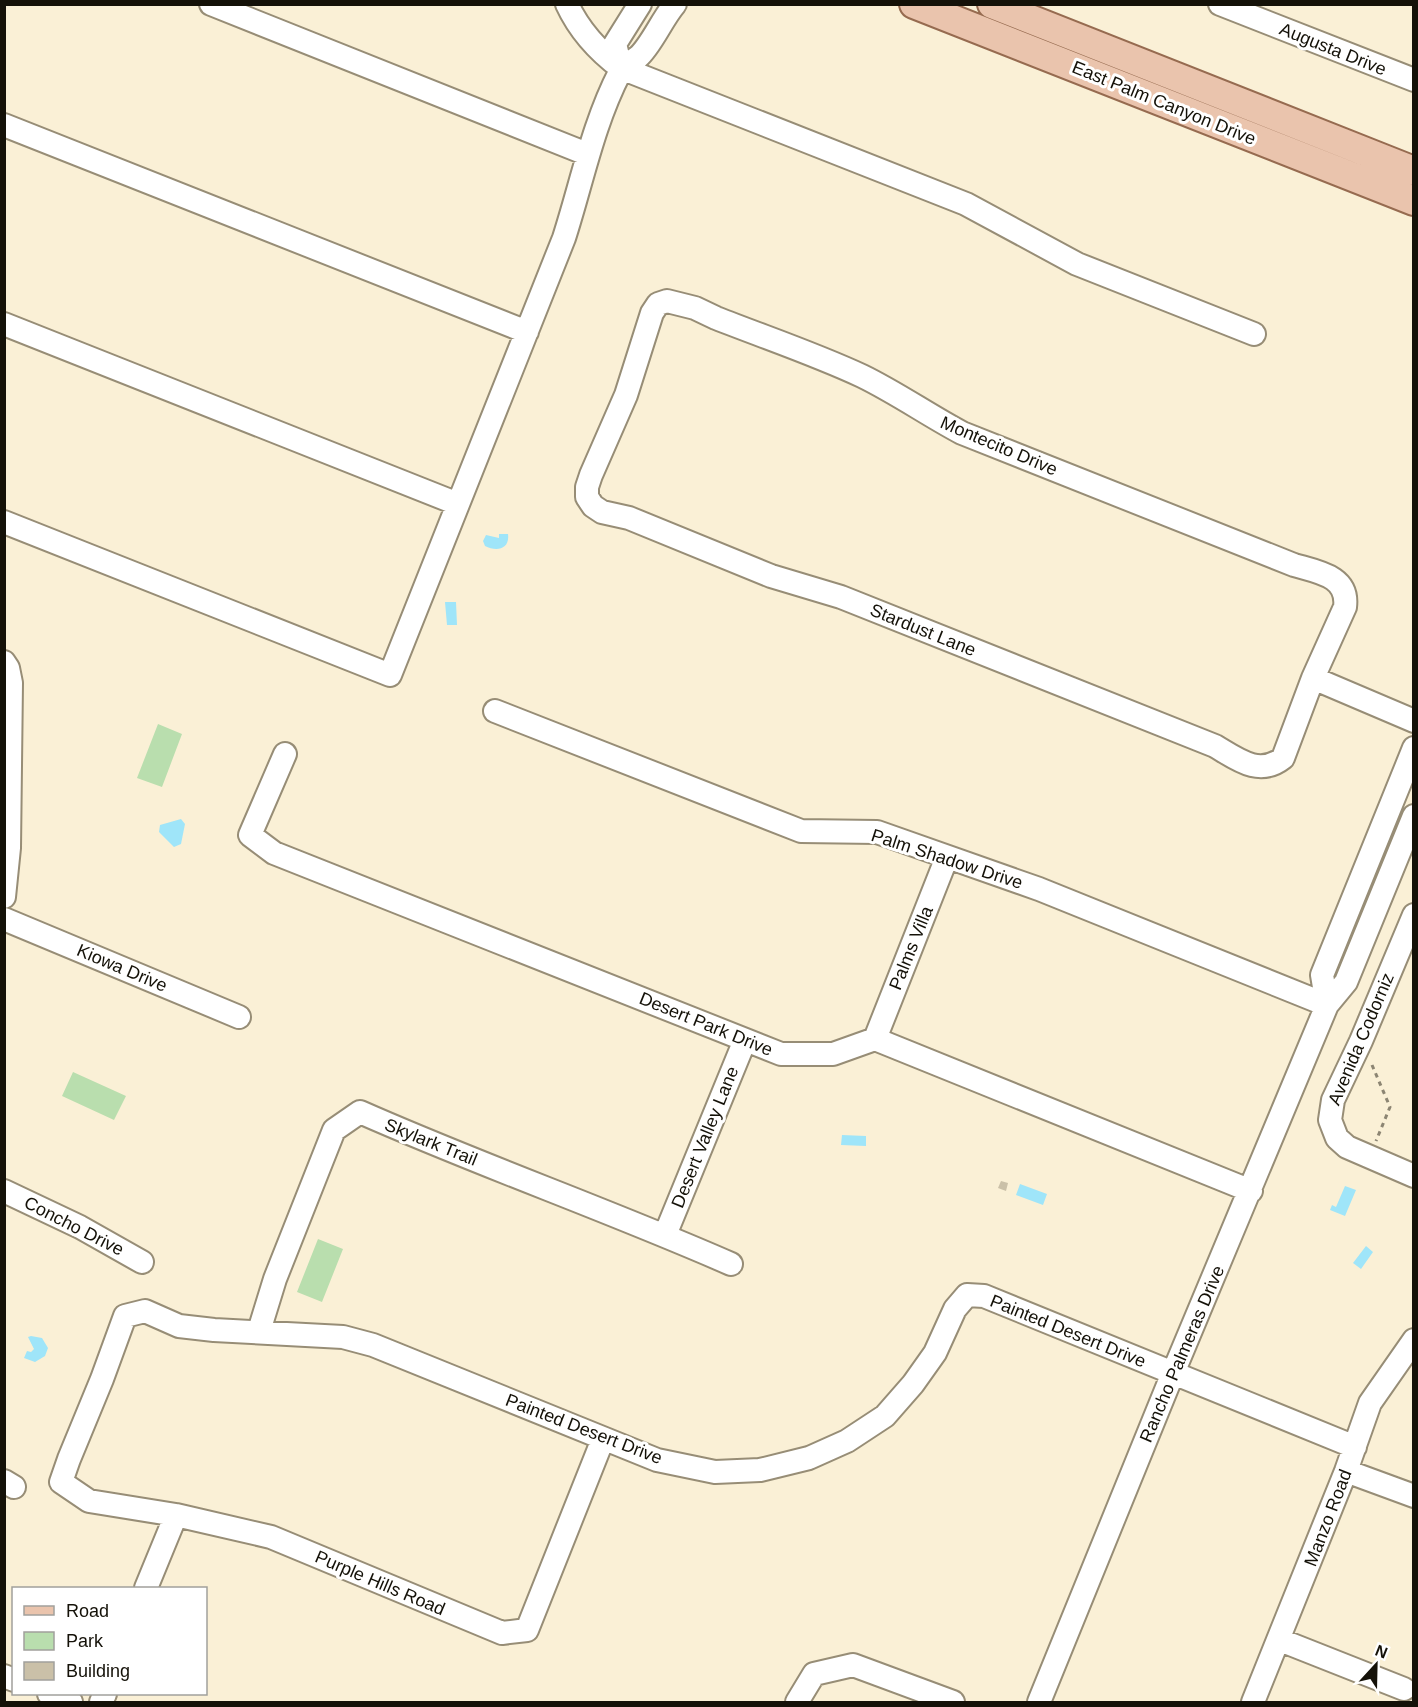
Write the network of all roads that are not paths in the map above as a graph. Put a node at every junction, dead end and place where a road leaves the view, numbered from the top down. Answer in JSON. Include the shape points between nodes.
{"nodes":[{"id":1,"x":211,"y":4,"type":"edge"},
{"id":2,"x":567,"y":4,"type":"edge"},
{"id":3,"x":640,"y":4,"type":"edge"},
{"id":4,"x":675,"y":4,"type":"edge"},
{"id":5,"x":914,"y":4,"type":"edge"},
{"id":6,"x":992,"y":4,"type":"edge"},
{"id":7,"x":1220,"y":4,"type":"edge"},
{"id":8,"x":621,"y":68,"type":"junction"},
{"id":9,"x":1413,"y":80,"type":"edge"},
{"id":10,"x":4,"y":125,"type":"edge"},
{"id":11,"x":587,"y":154,"type":"junction"},
{"id":12,"x":1413,"y":171,"type":"edge"},
{"id":13,"x":1413,"y":201,"type":"edge"},
{"id":14,"x":4,"y":324,"type":"edge"},
{"id":15,"x":527,"y":332,"type":"junction"},
{"id":16,"x":1254,"y":334,"type":"dead end"},
{"id":17,"x":626,"y":395,"type":"joint"},
{"id":18,"x":458,"y":504,"type":"junction"},
{"id":19,"x":4,"y":522,"type":"edge"},
{"id":20,"x":4,"y":662,"type":"edge"},
{"id":21,"x":1312,"y":678,"type":"junction"},
{"id":22,"x":495,"y":711,"type":"dead end"},
{"id":23,"x":1413,"y":721,"type":"edge"},
{"id":24,"x":1413,"y":748,"type":"edge"},
{"id":25,"x":285,"y":754,"type":"dead end"},
{"id":26,"x":1413,"y":816,"type":"edge"},
{"id":27,"x":947,"y":857,"type":"junction"},
{"id":28,"x":4,"y":897,"type":"edge"},
{"id":29,"x":1413,"y":915,"type":"edge"},
{"id":30,"x":4,"y":919,"type":"edge"},
{"id":31,"x":1327,"y":1005,"type":"junction"},
{"id":32,"x":239,"y":1017,"type":"dead end"},
{"id":33,"x":875,"y":1039,"type":"junction"},
{"id":34,"x":745,"y":1040,"type":"junction"},
{"id":35,"x":1413,"y":1176,"type":"edge"},
{"id":36,"x":4,"y":1191,"type":"edge"},
{"id":37,"x":1251,"y":1191,"type":"junction"},
{"id":38,"x":665,"y":1235,"type":"junction"},
{"id":39,"x":142,"y":1262,"type":"dead end"},
{"id":40,"x":731,"y":1264,"type":"dead end"},
{"id":41,"x":259,"y":1331,"type":"junction"},
{"id":42,"x":1413,"y":1340,"type":"edge"},
{"id":43,"x":1173,"y":1373,"type":"junction"},
{"id":44,"x":603,"y":1439,"type":"junction"},
{"id":45,"x":1355,"y":1447,"type":"junction"},
{"id":46,"x":69,"y":1458,"type":"joint"},
{"id":47,"x":1346,"y":1471,"type":"junction"},
{"id":48,"x":1413,"y":1496,"type":"edge"},
{"id":49,"x":176,"y":1515,"type":"junction"},
{"id":50,"x":146,"y":1587,"type":"edge"},
{"id":51,"x":1280,"y":1640,"type":"junction"},
{"id":52,"x":1404,"y":1689,"type":"dead end"},
{"id":53,"x":52,"y":1695,"type":"edge"},
{"id":54,"x":71,"y":1702,"type":"edge"},
{"id":55,"x":796,"y":1702,"type":"edge"},
{"id":56,"x":953,"y":1702,"type":"edge"},
{"id":57,"x":1039,"y":1702,"type":"edge"},
{"id":58,"x":1254,"y":1702,"type":"edge"}],
"edges":[{"from":1,"to":11,"type":"street"},
{"from":2,"to":8,"type":"street","via":[[584,35]]},
{"from":3,"to":8,"type":"street","via":[[615,44]]},
{"from":4,"to":8,"type":"street","via":[[640,56]]},
{"from":5,"to":13,"type":"main road","name":"East Palm Canyon Drive"},
{"from":6,"to":12,"type":"main road","name":"East Palm Canyon Drive"},
{"from":7,"to":9,"type":"street","name":"Augusta Drive"},
{"from":8,"to":11,"type":"street"},
{"from":8,"to":16,"type":"street","via":[[966,204],[1077,264]]},
{"from":10,"to":15,"type":"street"},
{"from":11,"to":15,"type":"street","via":[[564,238]]},
{"from":14,"to":18,"type":"street"},
{"from":15,"to":18,"type":"street"},
{"from":17,"to":21,"type":"street","name":"Montecito Drive","via":[[652,313],[658,304],[668,301],[695,308],[860,375],[962,433],[1330,577],[1340,584],[1346,596],[1345,607]]},
{"from":17,"to":21,"type":"street","name":"Stardust Lane","via":[[587,487],[586,497],[602,512],[629,518],[771,576],[841,597],[1204,742],[1245,764],[1270,766],[1283,758]]},
{"from":18,"to":19,"type":"street","via":[[390,675]]},
{"from":20,"to":28,"type":"street","via":[[11,683],[9,848]]},
{"from":21,"to":23,"type":"street"},
{"from":22,"to":27,"type":"street","name":"Palm Shadow Drive","via":[[801,831],[877,832]]},
{"from":24,"to":31,"type":"street","via":[[1322,975]]},
{"from":25,"to":34,"type":"street","name":"Desert Park Drive","via":[[250,835],[274,853]]},
{"from":26,"to":31,"type":"street","name":"Rancho Palmeras Drive","via":[[1346,982]]},
{"from":27,"to":31,"type":"street","name":"Palm Shadow Drive","via":[[1039,889]]},
{"from":27,"to":33,"type":"street","name":"Palms Villa"},
{"from":29,"to":35,"type":"street","name":"Avenida Codorniz","via":[[1333,1100],[1330,1120],[1347,1147]]},
{"from":30,"to":32,"type":"street","name":"Kiowa Drive"},
{"from":31,"to":37,"type":"street","name":"Rancho Palmeras Drive"},
{"from":33,"to":34,"type":"street","name":"Desert Park Drive","via":[[833,1054],[781,1054]]},
{"from":33,"to":37,"type":"street"},
{"from":34,"to":38,"type":"street","name":"Desert Valley Lane"},
{"from":36,"to":39,"type":"street","name":"Concho Drive"},
{"from":37,"to":43,"type":"street","name":"Rancho Palmeras Drive"},
{"from":38,"to":40,"type":"street","name":"Skylark Trail"},
{"from":38,"to":41,"type":"street","name":"Skylark Trail","via":[[360,1112],[334,1130],[278,1269]]},
{"from":41,"to":44,"type":"street","name":"Painted Desert Drive","via":[[343,1337],[373,1345]]},
{"from":41,"to":46,"type":"street","name":"Painted Desert Drive","via":[[179,1326],[145,1311],[125,1316]]},
{"from":42,"to":45,"type":"street","name":"Manzo Road","via":[[1370,1404]]},
{"from":43,"to":44,"type":"street","name":"Painted Desert Drive","via":[[984,1296],[967,1295],[955,1309],[935,1353],[885,1416],[847,1442],[809,1458],[760,1470],[715,1472],[657,1460]]},
{"from":43,"to":45,"type":"street","name":"Painted Desert Drive"},
{"from":43,"to":57,"type":"street","name":"Rancho Palmeras Drive"},
{"from":44,"to":49,"type":"street","name":"Purple Hills Road","via":[[527,1630],[502,1633],[271,1537]]},
{"from":45,"to":47,"type":"street","name":"Manzo Road"},
{"from":46,"to":49,"type":"street","name":"Purple Hills Road","via":[[61,1482],[89,1501]]},
{"from":47,"to":48,"type":"street"},
{"from":47,"to":51,"type":"street","name":"Manzo Road"},
{"from":49,"to":50,"type":"street"},
{"from":51,"to":52,"type":"street"},
{"from":51,"to":58,"type":"street","name":"Manzo Road"},
{"from":53,"to":54,"type":"street"},
{"from":55,"to":56,"type":"street","via":[[814,1674],[853,1665]]}]}
